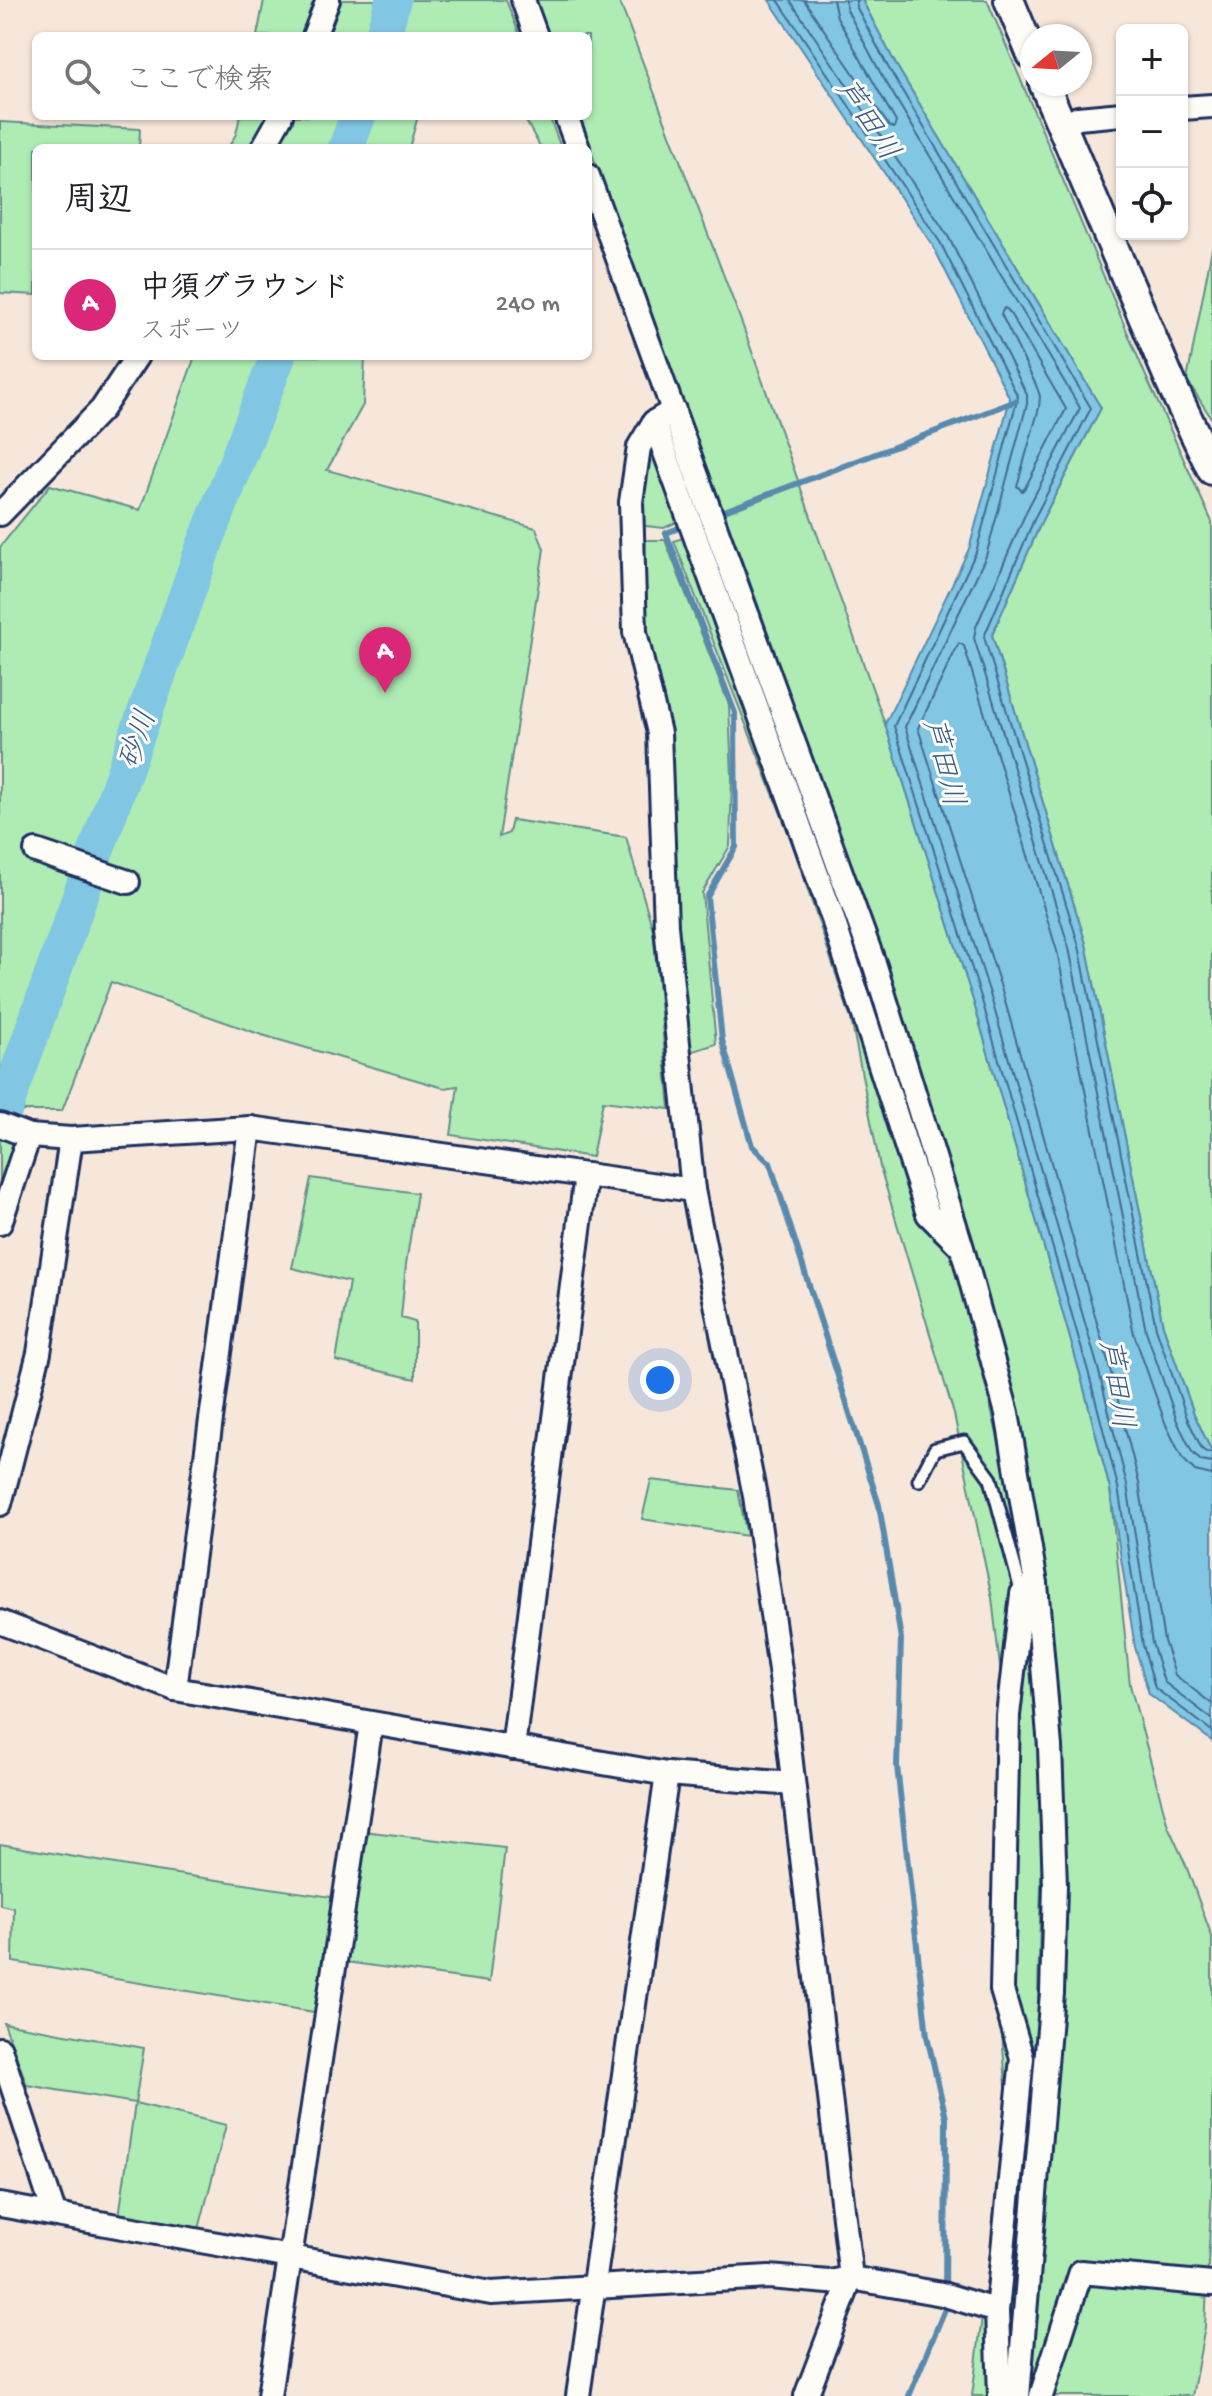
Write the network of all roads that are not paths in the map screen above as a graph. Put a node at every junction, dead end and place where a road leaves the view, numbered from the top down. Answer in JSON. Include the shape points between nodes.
{"nodes":[{"id":1,"x":328,"y":0,"type":"edge"},
{"id":2,"x":523,"y":0,"type":"edge"},
{"id":3,"x":1009,"y":0,"type":"edge"},
{"id":4,"x":1020,"y":26,"type":"edge"},
{"id":5,"x":316,"y":32,"type":"edge"},
{"id":6,"x":535,"y":32,"type":"edge"},
{"id":7,"x":1049,"y":96,"type":"edge"},
{"id":8,"x":1212,"y":106,"type":"edge"},
{"id":9,"x":1188,"y":108,"type":"edge"},
{"id":10,"x":1116,"y":115,"type":"edge"},
{"id":11,"x":279,"y":120,"type":"edge"},
{"id":12,"x":568,"y":120,"type":"edge"},
{"id":13,"x":1062,"y":126,"type":"junction"},
{"id":14,"x":265,"y":144,"type":"edge"},
{"id":15,"x":576,"y":144,"type":"edge"},
{"id":16,"x":592,"y":187,"type":"edge"},
{"id":17,"x":134,"y":360,"type":"edge"},
{"id":18,"x":674,"y":410,"type":"junction"},
{"id":19,"x":654,"y":422,"type":"junction"},
{"id":20,"x":1212,"y":470,"type":"edge"},
{"id":21,"x":0,"y":514,"type":"edge"},
{"id":22,"x":36,"y":851,"type":"dead end"},
{"id":23,"x":128,"y":882,"type":"dead end"},
{"id":24,"x":0,"y":1125,"type":"edge"},
{"id":25,"x":250,"y":1128,"type":"junction"},
{"id":26,"x":29,"y":1136,"type":"junction"},
{"id":27,"x":71,"y":1139,"type":"junction"},
{"id":28,"x":586,"y":1175,"type":"junction"},
{"id":29,"x":693,"y":1190,"type":"junction"},
{"id":30,"x":0,"y":1223,"type":"edge"},
{"id":31,"x":962,"y":1248,"type":"junction"},
{"id":32,"x":919,"y":1480,"type":"dead end"},
{"id":33,"x":0,"y":1504,"type":"edge"},
{"id":34,"x":1029,"y":1589,"type":"junction"},
{"id":35,"x":0,"y":1622,"type":"edge"},
{"id":36,"x":175,"y":1689,"type":"junction"},
{"id":37,"x":371,"y":1724,"type":"junction"},
{"id":38,"x":513,"y":1748,"type":"junction"},
{"id":39,"x":667,"y":1774,"type":"junction"},
{"id":40,"x":793,"y":1784,"type":"junction"},
{"id":41,"x":0,"y":2049,"type":"edge"},
{"id":42,"x":0,"y":2205,"type":"edge"},
{"id":43,"x":54,"y":2213,"type":"junction"},
{"id":44,"x":289,"y":2256,"type":"junction"},
{"id":45,"x":851,"y":2278,"type":"junction"},
{"id":46,"x":1212,"y":2284,"type":"edge"},
{"id":47,"x":595,"y":2286,"type":"junction"},
{"id":48,"x":997,"y":2311,"type":"junction"},
{"id":49,"x":269,"y":2396,"type":"edge"},
{"id":50,"x":578,"y":2396,"type":"edge"},
{"id":51,"x":806,"y":2396,"type":"edge"},
{"id":52,"x":1000,"y":2396,"type":"edge"},
{"id":53,"x":1018,"y":2396,"type":"edge"},
{"id":54,"x":1041,"y":2396,"type":"edge"}],
"edges":[{"from":1,"to":5,"type":"street"},
{"from":2,"to":6,"type":"street"},
{"from":3,"to":4,"type":"street"},
{"from":7,"to":13,"type":"street"},
{"from":8,"to":9,"type":"street"},
{"from":10,"to":13,"type":"street","via":[[1078,118]]},
{"from":11,"to":14,"type":"street"},
{"from":12,"to":15,"type":"street"},
{"from":13,"to":20,"type":"street"},
{"from":16,"to":18,"type":"street"},
{"from":17,"to":21,"type":"street","via":[[102,409]]},
{"from":18,"to":19,"type":"street"},
{"from":18,"to":31,"type":"street","via":[[875,966]]},
{"from":19,"to":29,"type":"street","via":[[639,447],[631,502],[635,632],[659,733],[666,926]]},
{"from":19,"to":31,"type":"street","via":[[831,913],[928,1214]]},
{"from":22,"to":23,"type":"street"},
{"from":24,"to":26,"type":"street"},
{"from":25,"to":27,"type":"street"},
{"from":25,"to":28,"type":"street"},
{"from":25,"to":36,"type":"street"},
{"from":26,"to":27,"type":"street"},
{"from":26,"to":30,"type":"street"},
{"from":27,"to":33,"type":"street","via":[[39,1353]]},
{"from":28,"to":29,"type":"street"},
{"from":28,"to":38,"type":"street"},
{"from":29,"to":40,"type":"street","via":[[755,1496]]},
{"from":31,"to":34,"type":"street","via":[[1007,1413]]},
{"from":32,"to":34,"type":"lane","via":[[935,1449],[964,1442],[991,1479]]},
{"from":34,"to":48,"type":"street","via":[[1008,1715],[1002,1990],[1022,2058]]},
{"from":34,"to":53,"type":"street","via":[[1050,1747],[1055,1885],[1052,1993]]},
{"from":35,"to":36,"type":"street"},
{"from":36,"to":37,"type":"street"},
{"from":37,"to":38,"type":"street"},
{"from":37,"to":44,"type":"street"},
{"from":38,"to":39,"type":"street"},
{"from":39,"to":40,"type":"street"},
{"from":39,"to":47,"type":"street"},
{"from":40,"to":45,"type":"street"},
{"from":41,"to":43,"type":"street"},
{"from":42,"to":43,"type":"street"},
{"from":43,"to":44,"type":"street"},
{"from":44,"to":47,"type":"street","via":[[491,2293]]},
{"from":44,"to":49,"type":"street"},
{"from":45,"to":47,"type":"street"},
{"from":45,"to":48,"type":"street","via":[[942,2294]]},
{"from":45,"to":51,"type":"street"},
{"from":46,"to":54,"type":"street","via":[[1081,2272]]},
{"from":47,"to":50,"type":"street"},
{"from":48,"to":52,"type":"street"}]}
